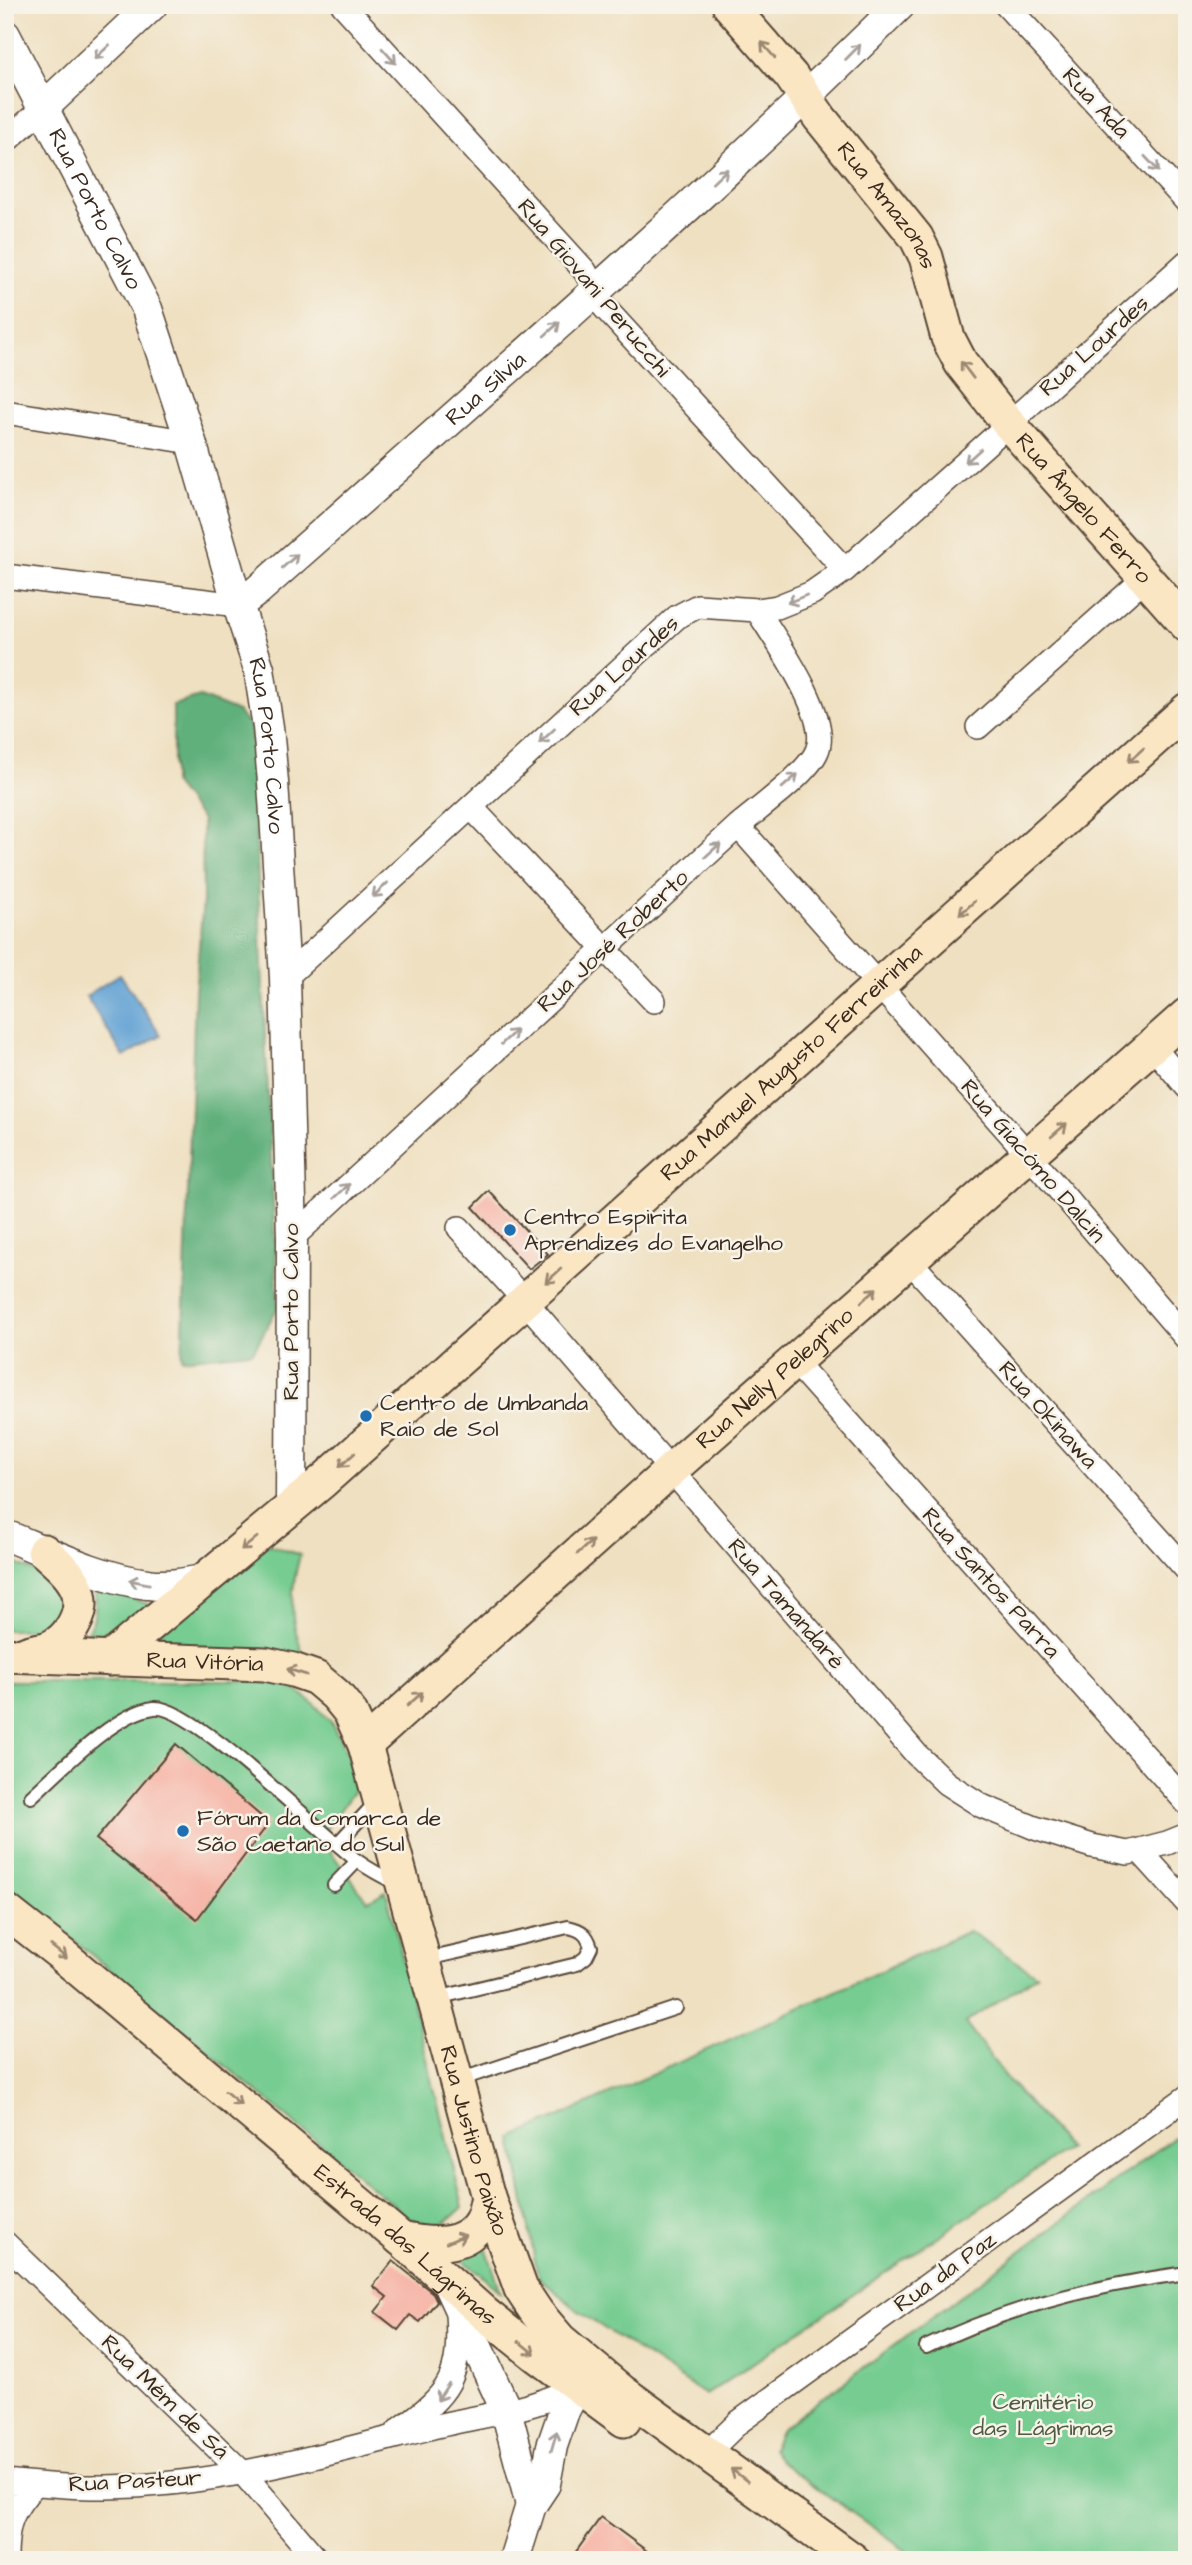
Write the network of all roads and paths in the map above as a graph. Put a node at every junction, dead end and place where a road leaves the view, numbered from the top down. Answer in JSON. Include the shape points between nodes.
{"nodes":[{"id":1,"x":152,"y":5,"type":"edge"},
{"id":2,"x":343,"y":5,"type":"edge"},
{"id":3,"x":729,"y":5,"type":"edge"},
{"id":4,"x":900,"y":5,"type":"edge"},
{"id":5,"x":1006,"y":5,"type":"edge"},
{"id":6,"x":5,"y":35,"type":"edge"},
{"id":7,"x":805,"y":97,"type":"junction"},
{"id":8,"x":43,"y":108,"type":"junction"},
{"id":9,"x":6,"y":143,"type":"edge"},
{"id":10,"x":1187,"y":202,"type":"edge"},
{"id":11,"x":1187,"y":262,"type":"edge"},
{"id":12,"x":595,"y":291,"type":"junction"},
{"id":13,"x":5,"y":412,"type":"edge"},
{"id":14,"x":1009,"y":424,"type":"junction"},
{"id":15,"x":191,"y":442,"type":"junction"},
{"id":16,"x":845,"y":570,"type":"junction"},
{"id":17,"x":5,"y":576,"type":"edge"},
{"id":18,"x":1146,"y":577,"type":"junction"},
{"id":19,"x":238,"y":605,"type":"junction"},
{"id":20,"x":757,"y":610,"type":"junction"},
{"id":21,"x":1187,"y":625,"type":"edge"},
{"id":22,"x":1187,"y":710,"type":"edge"},
{"id":23,"x":978,"y":727,"type":"dead end"},
{"id":24,"x":471,"y":807,"type":"junction"},
{"id":25,"x":738,"y":826,"type":"junction"},
{"id":26,"x":606,"y":947,"type":"junction"},
{"id":27,"x":285,"y":978,"type":"junction"},
{"id":28,"x":878,"y":985,"type":"junction"},
{"id":29,"x":654,"y":1000,"type":"dead end"},
{"id":30,"x":1187,"y":1015,"type":"edge"},
{"id":31,"x":1152,"y":1046,"type":"junction"},
{"id":32,"x":1187,"y":1087,"type":"edge"},
{"id":33,"x":1029,"y":1155,"type":"junction"},
{"id":34,"x":459,"y":1228,"type":"dead end"},
{"id":35,"x":292,"y":1238,"type":"junction"},
{"id":36,"x":908,"y":1260,"type":"junction"},
{"id":37,"x":525,"y":1301,"type":"junction"},
{"id":38,"x":1187,"y":1339,"type":"edge"},
{"id":39,"x":795,"y":1362,"type":"junction"},
{"id":40,"x":671,"y":1470,"type":"junction"},
{"id":41,"x":291,"y":1508,"type":"junction"},
{"id":42,"x":5,"y":1535,"type":"edge"},
{"id":43,"x":44,"y":1551,"type":"junction"},
{"id":44,"x":1187,"y":1570,"type":"edge"},
{"id":45,"x":207,"y":1580,"type":"junction"},
{"id":46,"x":10,"y":1656,"type":"edge"},
{"id":47,"x":109,"y":1659,"type":"junction"},
{"id":48,"x":365,"y":1745,"type":"junction"},
{"id":49,"x":31,"y":1797,"type":"dead end"},
{"id":50,"x":379,"y":1798,"type":"junction"},
{"id":51,"x":1187,"y":1804,"type":"edge"},
{"id":52,"x":1187,"y":1835,"type":"edge"},
{"id":53,"x":337,"y":1844,"type":"junction"},
{"id":54,"x":1139,"y":1850,"type":"junction"},
{"id":55,"x":357,"y":1861,"type":"junction"},
{"id":56,"x":334,"y":1885,"type":"dead end"},
{"id":57,"x":403,"y":1886,"type":"junction"},
{"id":58,"x":1187,"y":1903,"type":"edge"},
{"id":59,"x":5,"y":1910,"type":"edge"},
{"id":60,"x":423,"y":1960,"type":"junction"},
{"id":61,"x":434,"y":1999,"type":"junction"},
{"id":62,"x":676,"y":2008,"type":"dead end"},
{"id":63,"x":456,"y":2081,"type":"junction"},
{"id":64,"x":1187,"y":2097,"type":"edge"},
{"id":65,"x":488,"y":2197,"type":"junction"},
{"id":66,"x":401,"y":2239,"type":"junction"},
{"id":67,"x":5,"y":2243,"type":"edge"},
{"id":68,"x":1187,"y":2273,"type":"edge"},
{"id":69,"x":452,"y":2291,"type":"junction"},
{"id":70,"x":926,"y":2347,"type":"dead end"},
{"id":71,"x":584,"y":2376,"type":"junction"},
{"id":72,"x":506,"y":2410,"type":"junction"},
{"id":73,"x":386,"y":2439,"type":"junction"},
{"id":74,"x":708,"y":2452,"type":"junction"},
{"id":75,"x":243,"y":2473,"type":"junction"},
{"id":76,"x":5,"y":2480,"type":"edge"},
{"id":77,"x":35,"y":2483,"type":"junction"},
{"id":78,"x":531,"y":2505,"type":"junction"},
{"id":79,"x":6,"y":2560,"type":"edge"},
{"id":80,"x":317,"y":2560,"type":"edge"},
{"id":81,"x":514,"y":2560,"type":"edge"},
{"id":82,"x":819,"y":2560,"type":"edge"},
{"id":83,"x":853,"y":2560,"type":"edge"}],
"edges":[{"from":1,"to":8,"type":"street","one_way":true},
{"from":2,"to":12,"type":"street","name":"Rua Giovani Perucchi","one_way":true,"via":[[577,262]]},
{"from":7,"to":3,"type":"main road","name":"Rua Amazonas","one_way":true},
{"from":7,"to":4,"type":"street","name":"Rua Sílvia","one_way":true},
{"from":5,"to":10,"type":"street","name":"Rua Ada","one_way":true},
{"from":6,"to":8,"type":"street","name":"Rua Porto Calvo"},
{"from":12,"to":7,"type":"street","name":"Rua Sílvia","one_way":true},
{"from":14,"to":7,"type":"main road","name":"Rua Amazonas","one_way":true,"via":[[961,363],[948,338],[916,237]]},
{"from":8,"to":9,"type":"street"},
{"from":8,"to":15,"type":"street","name":"Rua Porto Calvo","via":[[147,309]]},
{"from":11,"to":14,"type":"street","name":"Rua Lourdes"},
{"from":12,"to":16,"type":"street","name":"Rua Giovani Perucchi","via":[[604,307]]},
{"from":19,"to":12,"type":"street","name":"Rua Sílvia","one_way":true},
{"from":13,"to":15,"type":"street"},
{"from":14,"to":16,"type":"street","name":"Rua Lourdes","one_way":true},
{"from":14,"to":18,"type":"main road","name":"Rua Ângelo Ferro"},
{"from":15,"to":19,"type":"street","name":"Rua Porto Calvo"},
{"from":16,"to":20,"type":"street","name":"Rua Lourdes","one_way":true,"via":[[812,593]]},
{"from":17,"to":19,"type":"street"},
{"from":18,"to":21,"type":"main road","name":"Rua Ângelo Ferro"},
{"from":18,"to":23,"type":"street"},
{"from":19,"to":27,"type":"street","name":"Rua Porto Calvo","via":[[259,668],[268,727]]},
{"from":20,"to":24,"type":"street","name":"Rua Lourdes","one_way":true,"via":[[698,606],[677,617]]},
{"from":25,"to":20,"type":"street","name":"Rua José Roberto","one_way":true,"via":[[801,772],[817,754],[820,743],[811,701]]},
{"from":22,"to":28,"type":"main road","name":"Rua Manuel Augusto Ferreirinha","one_way":true},
{"from":24,"to":26,"type":"street"},
{"from":24,"to":27,"type":"street","name":"Rua Lourdes","one_way":true},
{"from":26,"to":25,"type":"street","name":"Rua José Roberto","one_way":true},
{"from":25,"to":28,"type":"street","name":"Rua Giacómo Dalcin"},
{"from":26,"to":29,"type":"street"},
{"from":35,"to":26,"type":"street","name":"Rua José Roberto","one_way":true},
{"from":27,"to":35,"type":"street","name":"Rua Porto Calvo"},
{"from":28,"to":33,"type":"street","name":"Rua Giacómo Dalcin"},
{"from":28,"to":37,"type":"main road","name":"Rua Manuel Augusto Ferreirinha","one_way":true},
{"from":30,"to":31,"type":"main road","name":"Rua Nelly Pelegrino"},
{"from":31,"to":32,"type":"street"},
{"from":33,"to":31,"type":"main road","name":"Rua Nelly Pelegrino","one_way":true},
{"from":33,"to":36,"type":"main road","name":"Rua Nelly Pelegrino"},
{"from":33,"to":38,"type":"street","name":"Rua Giacómo Dalcin"},
{"from":34,"to":37,"type":"street","name":"Rua Tamandaré"},
{"from":35,"to":41,"type":"street","name":"Rua Porto Calvo"},
{"from":39,"to":36,"type":"main road","name":"Rua Nelly Pelegrino","one_way":true},
{"from":36,"to":44,"type":"street","name":"Rua Okinawa"},
{"from":37,"to":40,"type":"street","name":"Rua Tamandaré"},
{"from":37,"to":41,"type":"main road","name":"Rua Manuel Augusto Ferreirinha","one_way":true},
{"from":39,"to":40,"type":"main road","name":"Rua Nelly Pelegrino"},
{"from":39,"to":51,"type":"street","name":"Rua Santos Parra"},
{"from":48,"to":40,"type":"main road","name":"Rua Nelly Pelegrino","one_way":true},
{"from":40,"to":54,"type":"street","name":"Rua Tamandaré","via":[[946,1783],[982,1806],[1035,1828],[1092,1846],[1128,1853]]},
{"from":41,"to":45,"type":"main road","name":"Rua Manuel Augusto Ferreirinha","one_way":true},
{"from":42,"to":43,"type":"street"},
{"from":45,"to":43,"type":"street","one_way":true,"via":[[146,1584]]},
{"from":43,"to":46,"type":"main road","via":[[70,1577],[79,1593],[80,1610],[72,1627],[48,1648]]},
{"from":45,"to":47,"type":"main road","name":"Rua Manuel Augusto Ferreirinha"},
{"from":46,"to":47,"type":"main road","name":"Rua Vitória"},
{"from":48,"to":47,"type":"main road","name":"Rua Vitória","one_way":true,"via":[[351,1712],[335,1695],[316,1678],[293,1670],[265,1664]]},
{"from":48,"to":50,"type":"main road","name":"Rua Justino Paixão"},
{"from":49,"to":53,"type":"lane","via":[[103,1732],[154,1708],[169,1709],[209,1735]]},
{"from":50,"to":53,"type":"lane"},
{"from":50,"to":57,"type":"main road","name":"Rua Justino Paixão"},
{"from":52,"to":54,"type":"street","name":"Rua Tamandaré"},
{"from":53,"to":55,"type":"lane"},
{"from":54,"to":58,"type":"street"},
{"from":55,"to":56,"type":"lane"},
{"from":55,"to":57,"type":"lane"},
{"from":57,"to":60,"type":"main road","name":"Rua Justino Paixão"},
{"from":59,"to":66,"type":"main road","name":"Estrada das Lágrimas","one_way":true},
{"from":60,"to":61,"type":"main road","name":"Rua Justino Paixão"},
{"from":60,"to":61,"type":"lane","via":[[568,1927],[588,1936],[591,1947],[577,1964]]},
{"from":61,"to":63,"type":"main road","name":"Rua Justino Paixão"},
{"from":62,"to":63,"type":"lane"},
{"from":63,"to":65,"type":"main road","name":"Rua Justino Paixão"},
{"from":64,"to":74,"type":"street","name":"Rua da Paz","via":[[738,2422]]},
{"from":66,"to":65,"type":"main road","one_way":true,"via":[[441,2245],[459,2239],[482,2220]]},
{"from":65,"to":71,"type":"main road","name":"Rua Justino Paixão","via":[[521,2288]]},
{"from":66,"to":69,"type":"main road","name":"Estrada das Lágrimas"},
{"from":67,"to":75,"type":"street","name":"Rua Mém de Sá"},
{"from":68,"to":70,"type":"lane","via":[[1069,2294],[958,2331]]},
{"from":69,"to":71,"type":"main road","name":"Estrada das Lágrimas","one_way":true,"via":[[505,2330]]},
{"from":69,"to":72,"type":"street"},
{"from":69,"to":73,"type":"street","name":"Rua Pasteur","one_way":true,"via":[[458,2362],[437,2401]]},
{"from":71,"to":72,"type":"street","name":"Rua Pasteur","via":[[545,2400]]},
{"from":71,"to":74,"type":"main road","name":"Estrada das Lágrimas","via":[[621,2391]]},
{"from":78,"to":71,"type":"street","one_way":true,"via":[[545,2484],[564,2411]]},
{"from":71,"to":82,"type":"main road","name":"Estrada das Lágrimas"},
{"from":72,"to":73,"type":"street","name":"Rua Pasteur"},
{"from":72,"to":78,"type":"street"},
{"from":73,"to":75,"type":"street","name":"Rua Pasteur"},
{"from":83,"to":74,"type":"main road","name":"Estrada das Lágrimas","one_way":true},
{"from":75,"to":77,"type":"street","name":"Rua Pasteur","via":[[106,2487]]},
{"from":75,"to":80,"type":"street","name":"Rua Mém de Sá"},
{"from":76,"to":77,"type":"street","name":"Rua Pasteur"},
{"from":77,"to":79,"type":"street","via":[[17,2505],[6,2532]]},
{"from":78,"to":81,"type":"street"}]}
